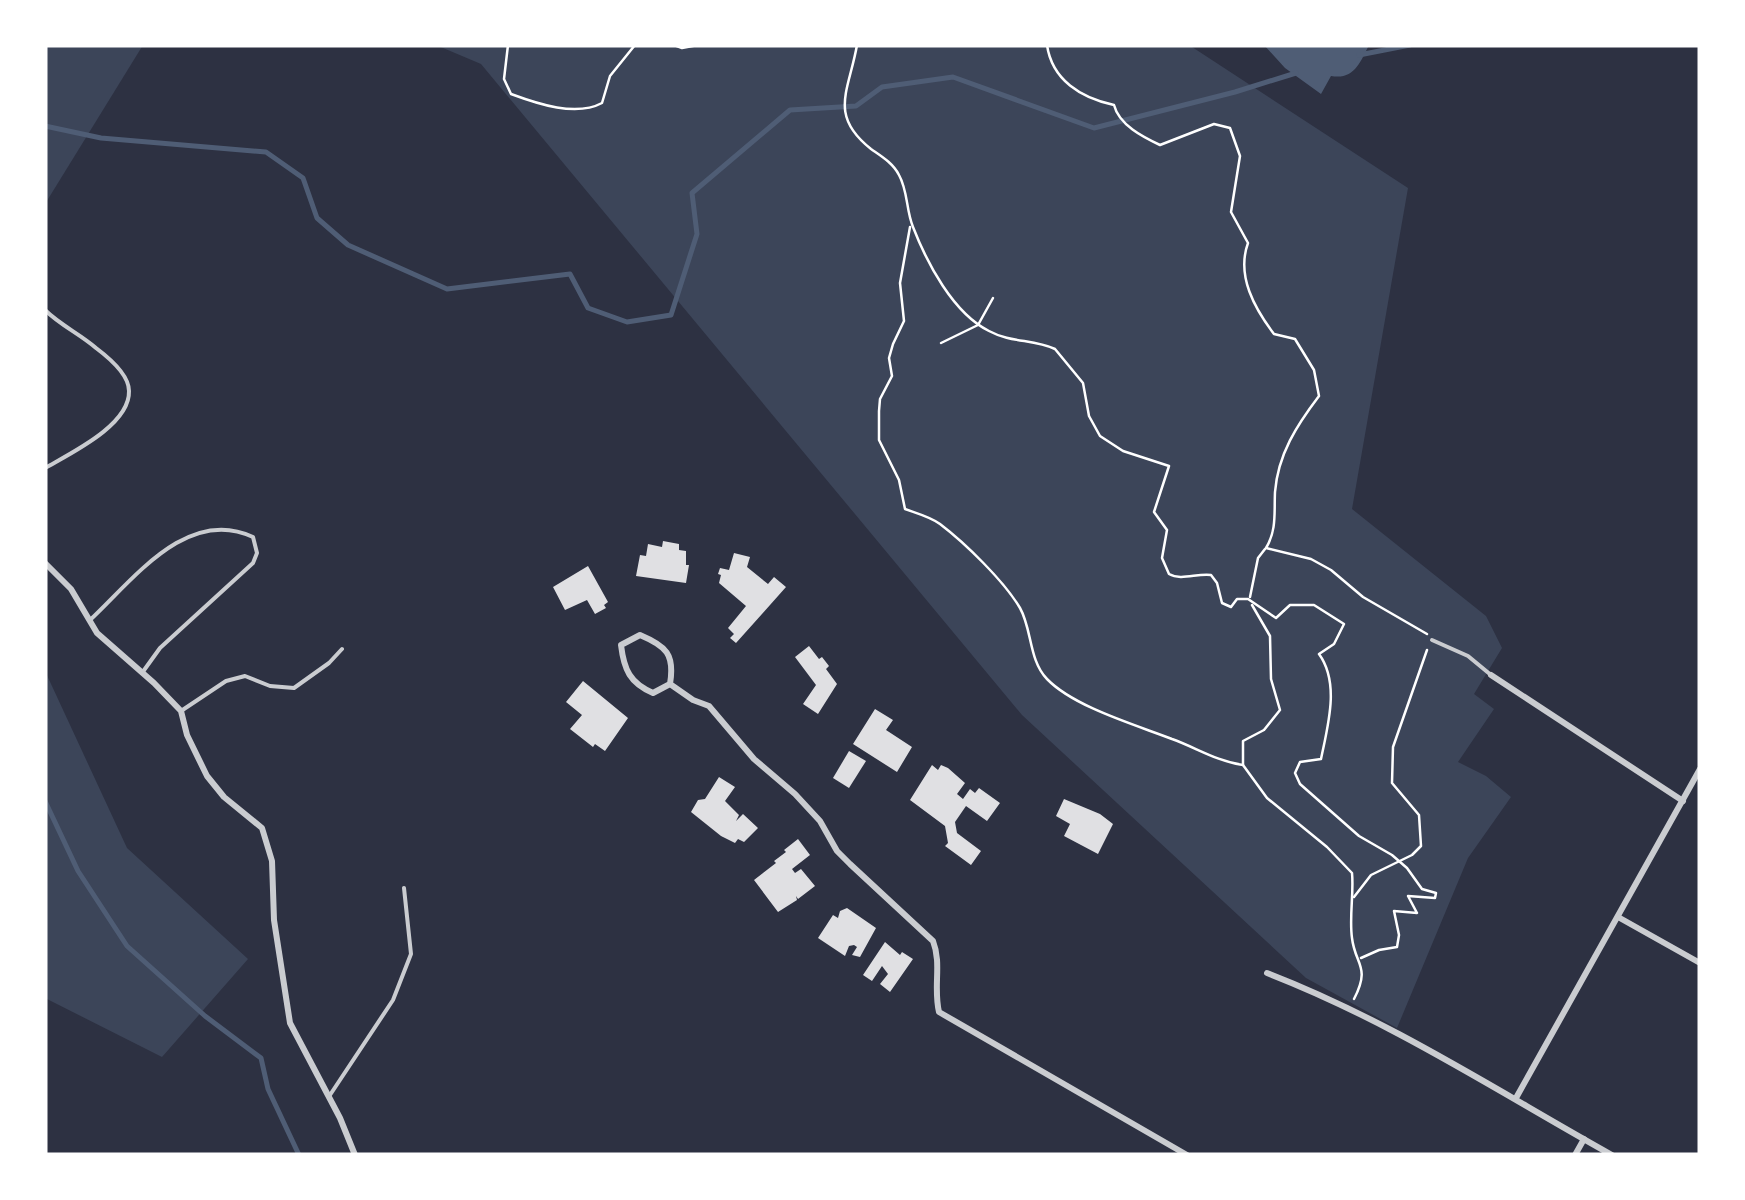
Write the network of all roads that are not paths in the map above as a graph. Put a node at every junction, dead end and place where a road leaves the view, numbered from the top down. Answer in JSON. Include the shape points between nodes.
{"nodes":[{"id":1,"x":45,"y":310,"type":"edge"},
{"id":2,"x":45,"y":468,"type":"edge"},
{"id":3,"x":45,"y":563,"type":"edge"},
{"id":4,"x":90,"y":620,"type":"junction"},
{"id":5,"x":1432,"y":640,"type":"road end"},
{"id":6,"x":342,"y":649,"type":"dead end"},
{"id":7,"x":142,"y":672,"type":"junction"},
{"id":8,"x":1491,"y":675,"type":"joint"},
{"id":9,"x":670,"y":684,"type":"junction"},
{"id":10,"x":181,"y":712,"type":"junction"},
{"id":11,"x":1700,"y":769,"type":"edge"},
{"id":12,"x":1683,"y":801,"type":"junction"},
{"id":13,"x":404,"y":888,"type":"dead end"},
{"id":14,"x":1618,"y":917,"type":"junction"},
{"id":15,"x":1700,"y":963,"type":"edge"},
{"id":16,"x":1268,"y":973,"type":"dead end"},
{"id":17,"x":328,"y":1097,"type":"junction"},
{"id":18,"x":1516,"y":1098,"type":"junction"},
{"id":19,"x":1584,"y":1140,"type":"junction"},
{"id":20,"x":355,"y":1155,"type":"edge"},
{"id":21,"x":1187,"y":1155,"type":"edge"},
{"id":22,"x":1574,"y":1155,"type":"edge"},
{"id":23,"x":1612,"y":1155,"type":"edge"}],
"edges":[{"from":1,"to":2,"type":"lane","via":[[96,348],[130,388],[118,418]]},
{"from":3,"to":4,"type":"street"},
{"from":4,"to":7,"type":"street"},
{"from":4,"to":7,"type":"lane","via":[[172,544],[227,529],[253,538],[257,553],[243,576]]},
{"from":5,"to":8,"type":"lane"},
{"from":6,"to":10,"type":"lane","via":[[294,688],[245,676]]},
{"from":7,"to":10,"type":"street"},
{"from":8,"to":12,"type":"street"},
{"from":9,"to":9,"type":"street","via":[[673,665],[662,644],[640,634],[621,645],[624,668],[637,686],[653,694]]},
{"from":9,"to":21,"type":"street","via":[[709,706],[754,760],[820,821],[850,864],[933,940],[940,1012]]},
{"from":10,"to":17,"type":"street","via":[[206,776],[262,828],[272,860],[290,1023]]},
{"from":11,"to":12,"type":"street"},
{"from":12,"to":14,"type":"street"},
{"from":13,"to":17,"type":"lane","via":[[412,954],[393,1000]]},
{"from":14,"to":15,"type":"street"},
{"from":14,"to":18,"type":"street"},
{"from":16,"to":18,"type":"street"},
{"from":17,"to":20,"type":"street"},
{"from":18,"to":19,"type":"street"},
{"from":19,"to":22,"type":"street"},
{"from":19,"to":23,"type":"street"}]}
